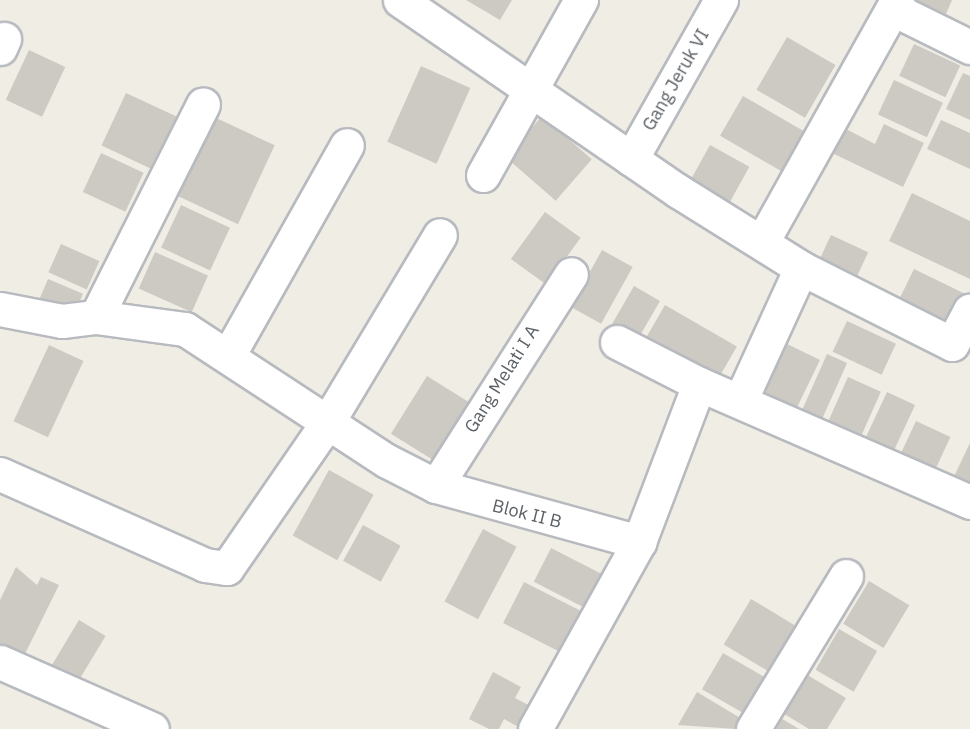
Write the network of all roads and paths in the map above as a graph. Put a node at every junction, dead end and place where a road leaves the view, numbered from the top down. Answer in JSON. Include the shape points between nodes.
{"nodes":[{"id":1,"x":400,"y":0,"type":"edge"},
{"id":2,"x":581,"y":0,"type":"edge"},
{"id":3,"x":721,"y":0,"type":"edge"},
{"id":4,"x":895,"y":4,"type":"edge"},
{"id":5,"x":440,"y":11,"type":"edge"},
{"id":6,"x":970,"y":47,"type":"edge"},
{"id":7,"x":531,"y":90,"type":"junction"},
{"id":8,"x":202,"y":104,"type":"dead end"},
{"id":9,"x":347,"y":145,"type":"dead end"},
{"id":10,"x":631,"y":159,"type":"junction"},
{"id":11,"x":483,"y":175,"type":"dead end"},
{"id":12,"x":440,"y":235,"type":"dead end"},
{"id":13,"x":762,"y":242,"type":"junction"},
{"id":14,"x":801,"y":268,"type":"junction"},
{"id":15,"x":571,"y":274,"type":"dead end"},
{"id":16,"x":0,"y":309,"type":"edge"},
{"id":17,"x":970,"y":310,"type":"edge"},
{"id":18,"x":96,"y":317,"type":"junction"},
{"id":19,"x":617,"y":342,"type":"dead end"},
{"id":20,"x":961,"y":348,"type":"edge"},
{"id":21,"x":228,"y":356,"type":"junction"},
{"id":22,"x":699,"y":384,"type":"junction"},
{"id":23,"x":741,"y":399,"type":"junction"},
{"id":24,"x":327,"y":423,"type":"junction"},
{"id":25,"x":0,"y":474,"type":"edge"},
{"id":26,"x":436,"y":486,"type":"junction"},
{"id":27,"x":970,"y":502,"type":"edge"},
{"id":28,"x":639,"y":542,"type":"junction"},
{"id":29,"x":846,"y":576,"type":"dead end"},
{"id":30,"x":0,"y":662,"type":"edge"},
{"id":31,"x":152,"y":729,"type":"edge"},
{"id":32,"x":535,"y":729,"type":"edge"},
{"id":33,"x":753,"y":729,"type":"edge"}],
"edges":[{"from":1,"to":5,"type":"street"},
{"from":2,"to":7,"type":"street"},
{"from":3,"to":10,"type":"street","name":"Gang Jeruk VI"},
{"from":4,"to":6,"type":"street"},
{"from":4,"to":13,"type":"street"},
{"from":5,"to":7,"type":"street"},
{"from":7,"to":10,"type":"street"},
{"from":7,"to":11,"type":"street"},
{"from":8,"to":18,"type":"street"},
{"from":9,"to":21,"type":"street"},
{"from":10,"to":13,"type":"street"},
{"from":12,"to":24,"type":"street"},
{"from":13,"to":14,"type":"street"},
{"from":14,"to":20,"type":"street"},
{"from":14,"to":23,"type":"street"},
{"from":15,"to":26,"type":"street","name":"Gang Melati I A"},
{"from":16,"to":18,"type":"street","name":"Blok II B","via":[[62,321]]},
{"from":17,"to":20,"type":"street"},
{"from":18,"to":21,"type":"street","name":"Blok II B","via":[[171,325]]},
{"from":19,"to":22,"type":"street"},
{"from":21,"to":24,"type":"street","name":"Blok II B"},
{"from":22,"to":23,"type":"street"},
{"from":22,"to":28,"type":"street"},
{"from":23,"to":27,"type":"street"},
{"from":24,"to":25,"type":"street","via":[[243,550],[220,570]]},
{"from":24,"to":26,"type":"street","name":"Blok II B"},
{"from":26,"to":28,"type":"street","name":"Blok II B"},
{"from":28,"to":32,"type":"street"},
{"from":29,"to":33,"type":"street"},
{"from":30,"to":31,"type":"street"}]}
